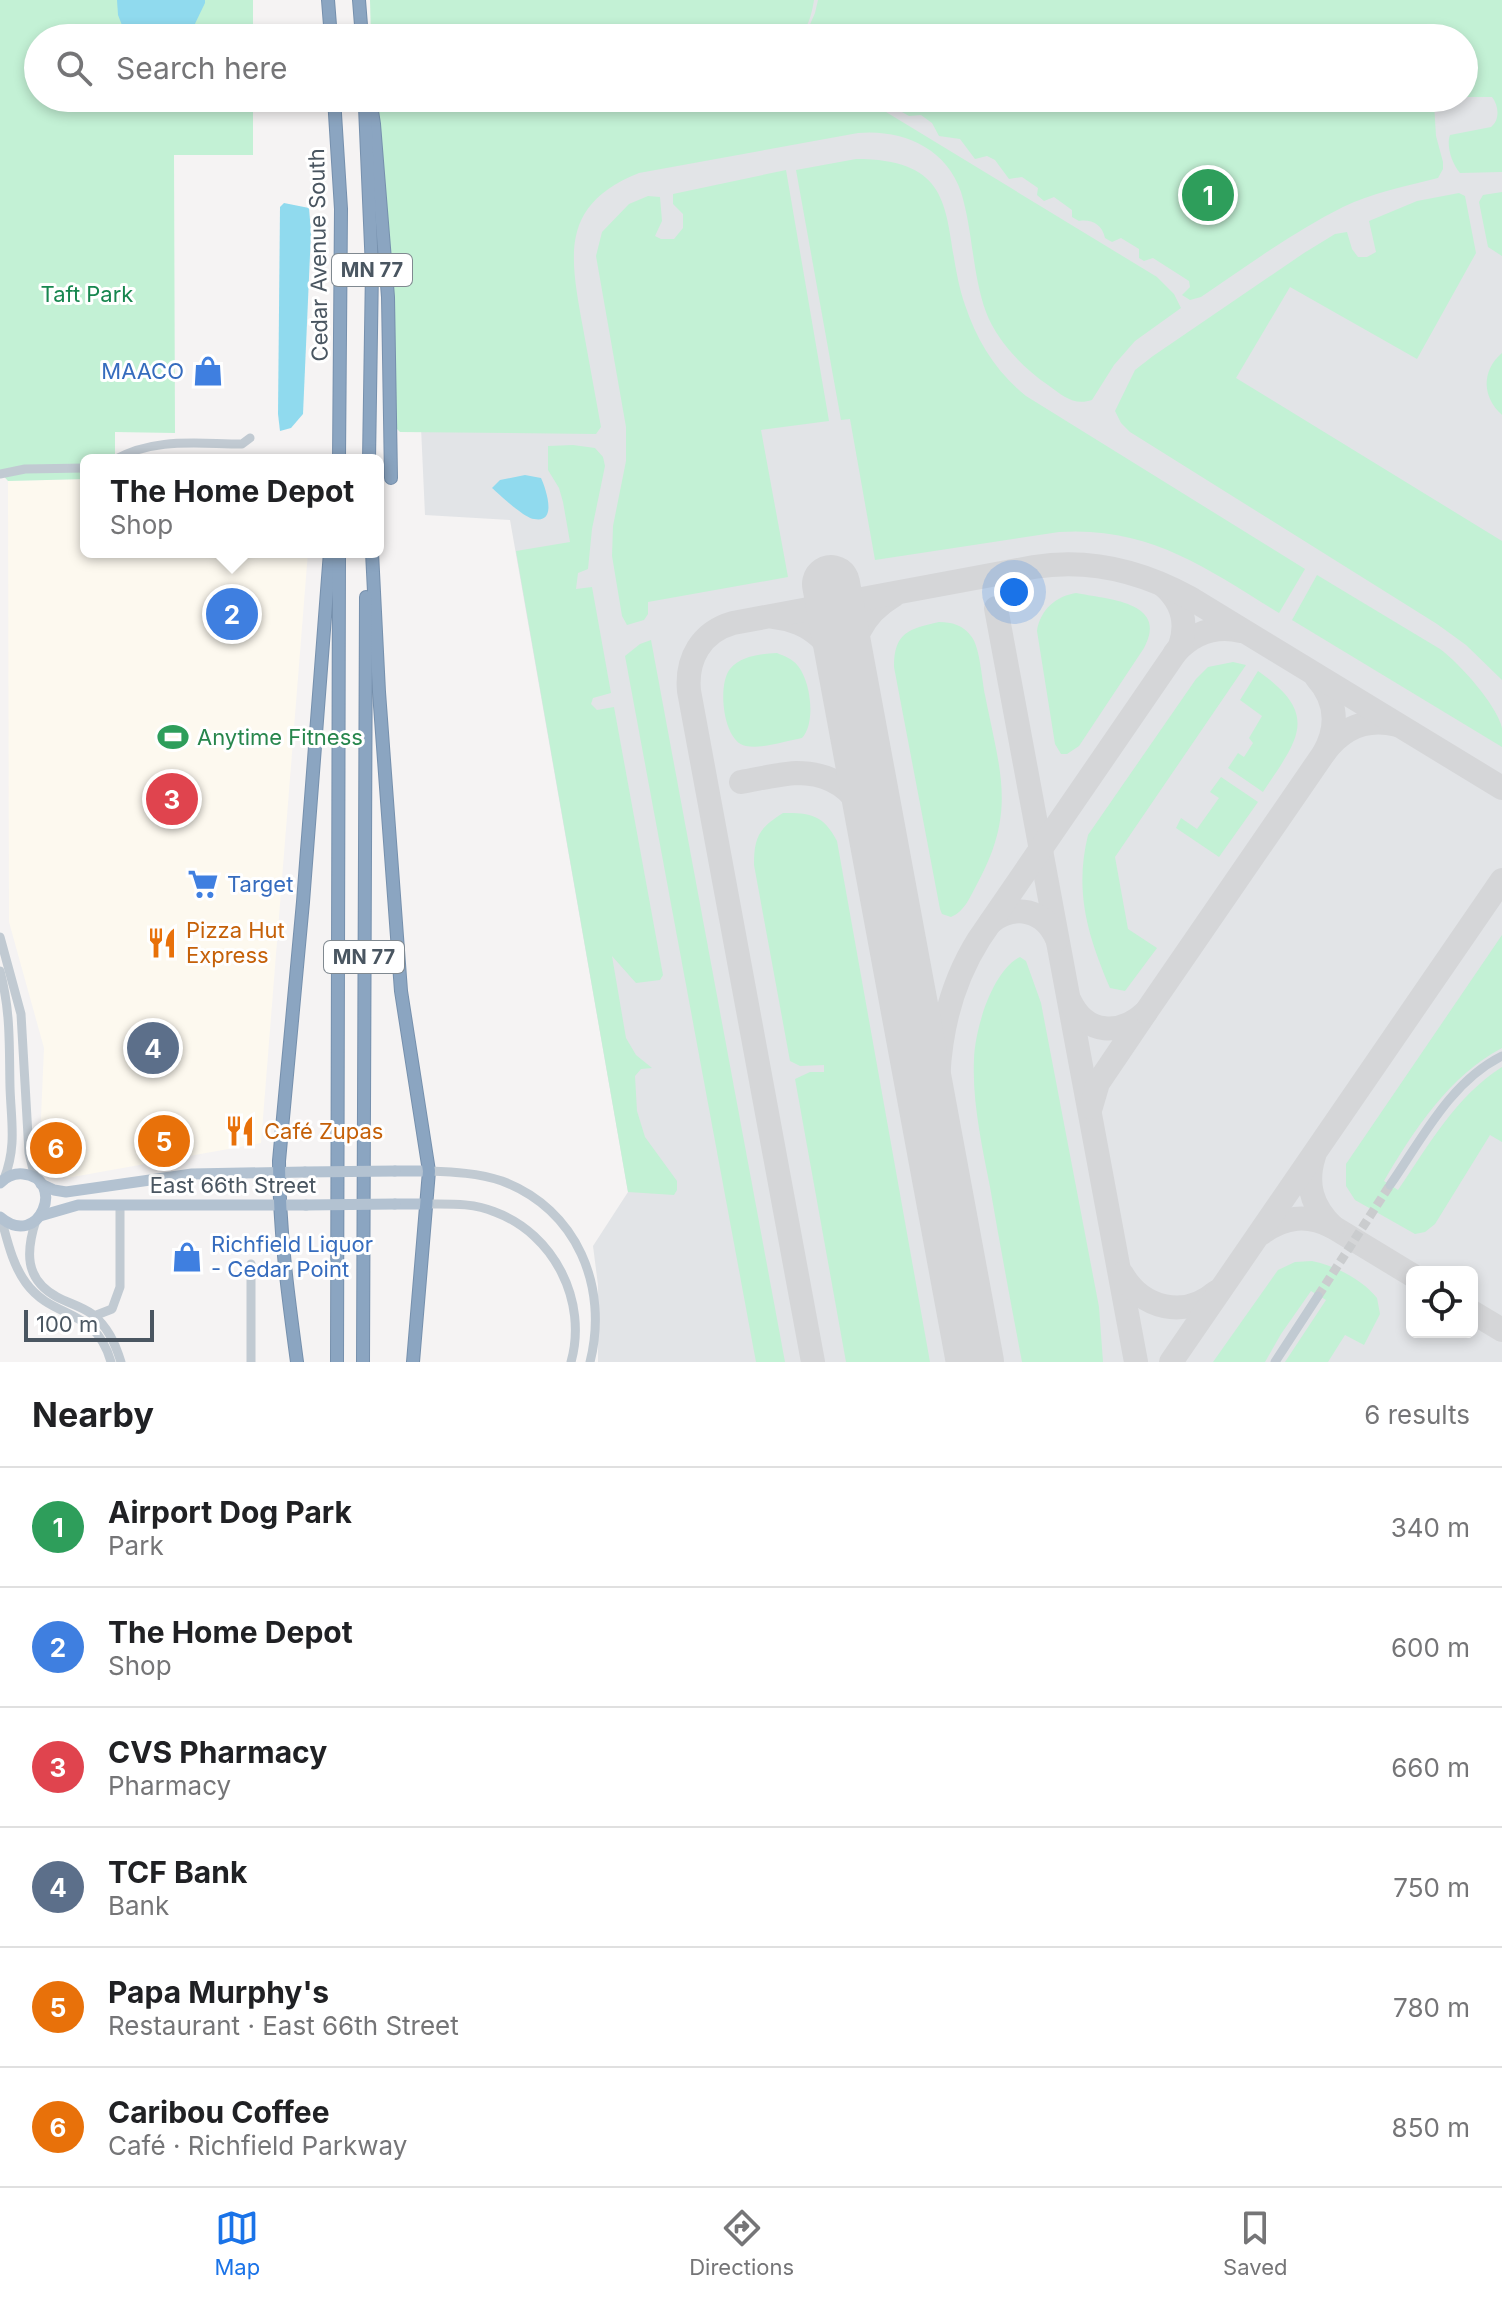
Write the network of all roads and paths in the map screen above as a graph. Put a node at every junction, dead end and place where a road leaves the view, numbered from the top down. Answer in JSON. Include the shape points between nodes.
{"nodes":[{"id":1,"x":328,"y":0,"type":"edge"},
{"id":2,"x":359,"y":0,"type":"edge"},
{"id":3,"x":330,"y":24,"type":"edge"},
{"id":4,"x":361,"y":24,"type":"edge"},
{"id":5,"x":335,"y":112,"type":"edge"},
{"id":6,"x":367,"y":112,"type":"edge"},
{"id":7,"x":371,"y":112,"type":"edge"},
{"id":8,"x":250,"y":438,"type":"dead end"},
{"id":9,"x":125,"y":454,"type":"edge"},
{"id":10,"x":338,"y":454,"type":"edge"},
{"id":11,"x":369,"y":454,"type":"edge"},
{"id":12,"x":80,"y":468,"type":"edge"},
{"id":13,"x":0,"y":474,"type":"edge"},
{"id":14,"x":391,"y":478,"type":"dead end"},
{"id":15,"x":330,"y":558,"type":"edge"},
{"id":16,"x":339,"y":558,"type":"edge"},
{"id":17,"x":369,"y":558,"type":"edge"},
{"id":18,"x":369,"y":558,"type":"edge"},
{"id":19,"x":0,"y":937,"type":"edge"},
{"id":20,"x":0,"y":971,"type":"edge"},
{"id":21,"x":1502,"y":1056,"type":"edge"},
{"id":22,"x":9,"y":1067,"type":"junction"},
{"id":23,"x":27,"y":1116,"type":"junction"},
{"id":24,"x":429,"y":1171,"type":"junction"},
{"id":25,"x":279,"y":1173,"type":"junction"},
{"id":26,"x":1,"y":1181,"type":"edge"},
{"id":27,"x":38,"y":1181,"type":"junction"},
{"id":28,"x":1390,"y":1185,"type":"tunnel mouth"},
{"id":29,"x":428,"y":1204,"type":"junction"},
{"id":30,"x":120,"y":1205,"type":"junction"},
{"id":31,"x":278,"y":1205,"type":"junction"},
{"id":32,"x":0,"y":1217,"type":"edge"},
{"id":33,"x":38,"y":1218,"type":"junction"},
{"id":34,"x":251,"y":1264,"type":"dead end"},
{"id":35,"x":1318,"y":1296,"type":"tunnel mouth"},
{"id":36,"x":94,"y":1316,"type":"junction"},
{"id":37,"x":111,"y":1362,"type":"edge"},
{"id":38,"x":121,"y":1362,"type":"edge"},
{"id":39,"x":251,"y":1362,"type":"edge"},
{"id":40,"x":297,"y":1362,"type":"edge"},
{"id":41,"x":337,"y":1362,"type":"edge"},
{"id":42,"x":363,"y":1362,"type":"edge"},
{"id":43,"x":413,"y":1362,"type":"edge"},
{"id":44,"x":571,"y":1362,"type":"edge"},
{"id":45,"x":590,"y":1362,"type":"edge"},
{"id":46,"x":1275,"y":1362,"type":"edge"}],
"edges":[{"from":1,"to":3,"type":"highway"},
{"from":2,"to":4,"type":"highway"},
{"from":5,"to":10,"type":"highway","name":"Cedar Avenue South","number":"MN 77","via":[[341,209]]},
{"from":6,"to":11,"type":"highway","number":"MN 77"},
{"from":7,"to":14,"type":"highway","via":[[388,297]]},
{"from":8,"to":9,"type":"street","via":[[242,444],[153,444]]},
{"from":12,"to":13,"type":"street"},
{"from":15,"to":25,"type":"highway"},
{"from":16,"to":41,"type":"highway","number":"MN 77"},
{"from":17,"to":24,"type":"highway","via":[[401,991]]},
{"from":18,"to":42,"type":"highway","number":"MN 77"},
{"from":19,"to":23,"type":"street","via":[[21,1014]]},
{"from":20,"to":22,"type":"street","via":[[10,1014]]},
{"from":21,"to":28,"type":"street","via":[[1456,1091]]},
{"from":22,"to":23,"type":"street","via":[[18,1071]]},
{"from":22,"to":26,"type":"street","via":[[13,1152]]},
{"from":23,"to":27,"type":"street","via":[[29,1153]]},
{"from":24,"to":25,"type":"main road","name":"East 66th Street","bridge":true},
{"from":24,"to":29,"type":"highway"},
{"from":24,"to":45,"type":"street","name":"East 66th Street","via":[[482,1175],[519,1188],[570,1233],[595,1292]]},
{"from":25,"to":27,"type":"main road","name":"East 66th Street","via":[[192,1174],[66,1192]]},
{"from":25,"to":31,"type":"highway"},
{"from":26,"to":27,"type":"main road","name":"East 66th Street","via":[[20,1173]]},
{"from":27,"to":33,"type":"main road","via":[[46,1200]]},
{"from":29,"to":31,"type":"main road","name":"East 66th Street","bridge":true},
{"from":29,"to":43,"type":"highway"},
{"from":29,"to":44,"type":"street","via":[[494,1211],[546,1246],[574,1307]]},
{"from":30,"to":31,"type":"main road","name":"East 66th Street"},
{"from":30,"to":33,"type":"main road","name":"East 66th Street","via":[[69,1206]]},
{"from":30,"to":36,"type":"street","via":[[120,1287],[112,1309]]},
{"from":31,"to":40,"type":"highway"},
{"from":32,"to":33,"type":"main road","name":"East 66th Street","via":[[22,1226]]},
{"from":32,"to":37,"type":"street","via":[[27,1284],[42,1300],[97,1332]]},
{"from":33,"to":36,"type":"street","via":[[28,1245],[36,1279]]},
{"from":34,"to":39,"type":"street"},
{"from":35,"to":46,"type":"street"},
{"from":36,"to":38,"type":"street","via":[[107,1329]]}]}
